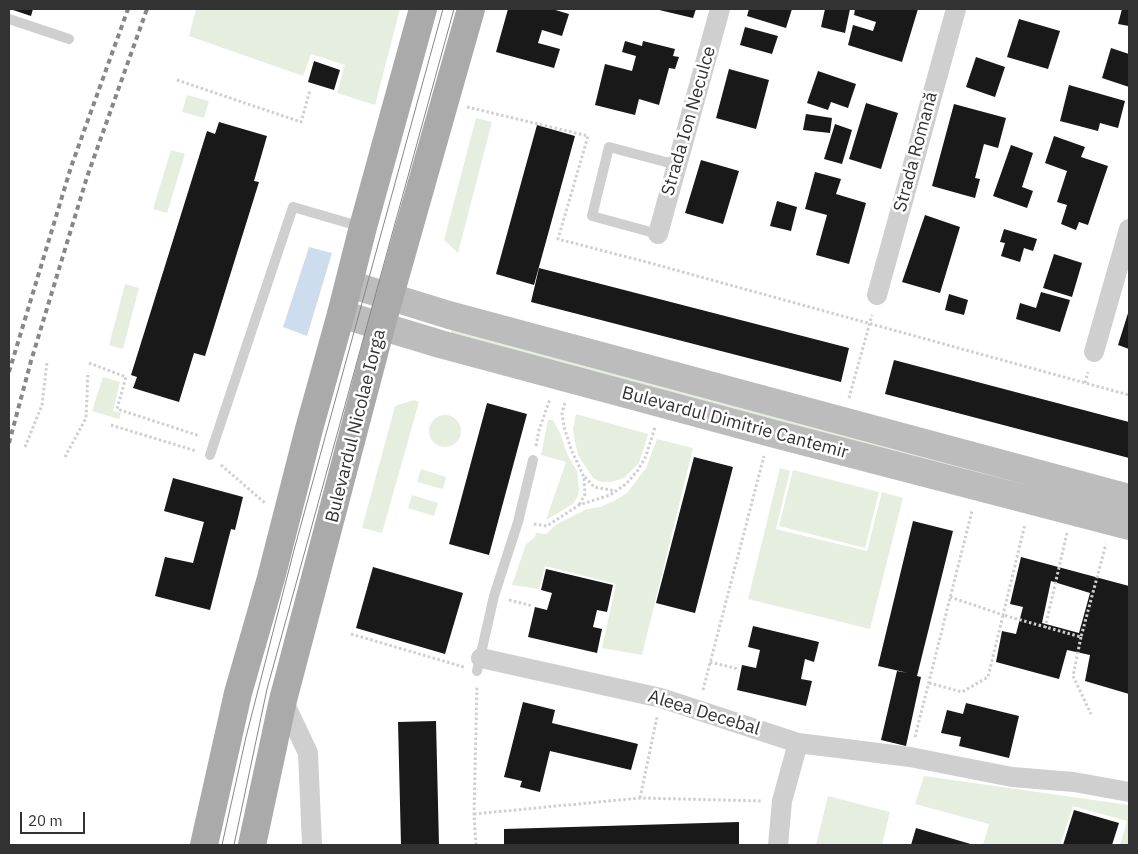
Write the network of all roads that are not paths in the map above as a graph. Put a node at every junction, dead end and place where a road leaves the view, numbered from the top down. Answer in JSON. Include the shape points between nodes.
{"nodes":[{"id":1,"x":423,"y":9,"type":"edge"},
{"id":2,"x":471,"y":9,"type":"edge"},
{"id":3,"x":720,"y":9,"type":"edge"},
{"id":4,"x":956,"y":9,"type":"edge"},
{"id":5,"x":9,"y":19,"type":"edge"},
{"id":6,"x":69,"y":39,"type":"dead end"},
{"id":7,"x":677,"y":166,"type":"junction"},
{"id":8,"x":363,"y":227,"type":"junction"},
{"id":9,"x":1129,"y":229,"type":"edge"},
{"id":10,"x":658,"y":234,"type":"joint"},
{"id":11,"x":349,"y":284,"type":"junction"},
{"id":12,"x":877,"y":295,"type":"dead end"},
{"id":13,"x":390,"y":297,"type":"junction"},
{"id":14,"x":342,"y":314,"type":"junction"},
{"id":15,"x":381,"y":327,"type":"junction"},
{"id":16,"x":1094,"y":352,"type":"dead end"},
{"id":17,"x":210,"y":455,"type":"road end"},
{"id":18,"x":532,"y":460,"type":"road end"},
{"id":19,"x":1129,"y":498,"type":"edge"},
{"id":20,"x":1120,"y":524,"type":"edge"},
{"id":21,"x":479,"y":664,"type":"joint"},
{"id":22,"x":283,"y":700,"type":"junction"},
{"id":23,"x":798,"y":744,"type":"junction"},
{"id":24,"x":1129,"y":792,"type":"edge"},
{"id":25,"x":204,"y":845,"type":"edge"},
{"id":26,"x":252,"y":845,"type":"edge"},
{"id":27,"x":312,"y":845,"type":"edge"},
{"id":28,"x":778,"y":845,"type":"edge"}],
"edges":[{"from":1,"to":8,"type":"main road"},
{"from":2,"to":13,"type":"main road","name":"Bulevardul Nicolae Iorga"},
{"from":3,"to":7,"type":"street","name":"Strada Ion Neculce"},
{"from":4,"to":12,"type":"street","name":"Strada Romană"},
{"from":5,"to":6,"type":"lane"},
{"from":7,"to":10,"type":"street","name":"Strada Ion Neculce"},
{"from":7,"to":10,"type":"lane","via":[[609,147],[592,216]]},
{"from":8,"to":11,"type":"main road"},
{"from":8,"to":17,"type":"lane","via":[[293,207]]},
{"from":9,"to":16,"type":"street"},
{"from":11,"to":13,"type":"main road","name":"Bulevardul Dimitrie Cantemir"},
{"from":11,"to":14,"type":"main road"},
{"from":13,"to":15,"type":"main road","name":"Bulevardul Nicolae Iorga"},
{"from":13,"to":19,"type":"main road","name":"Bulevardul Dimitrie Cantemir"},
{"from":14,"to":15,"type":"main road","name":"Bulevardul Dimitrie Cantemir"},
{"from":14,"to":25,"type":"main road","via":[[238,693]]},
{"from":15,"to":20,"type":"main road","name":"Bulevardul Dimitrie Cantemir"},
{"from":15,"to":22,"type":"main road","name":"Bulevardul Nicolae Iorga"},
{"from":18,"to":21,"type":"lane","via":[[518,522],[494,596]]},
{"from":21,"to":23,"type":"street","name":"Aleea Decebal","via":[[661,698]]},
{"from":22,"to":26,"type":"main road","name":"Bulevardul Nicolae Iorga"},
{"from":22,"to":27,"type":"street","via":[[308,753]]},
{"from":23,"to":24,"type":"street","name":"Aleea Decebal","via":[[910,757],[1012,777],[1074,782]]},
{"from":23,"to":28,"type":"street","via":[[782,801]]}]}
